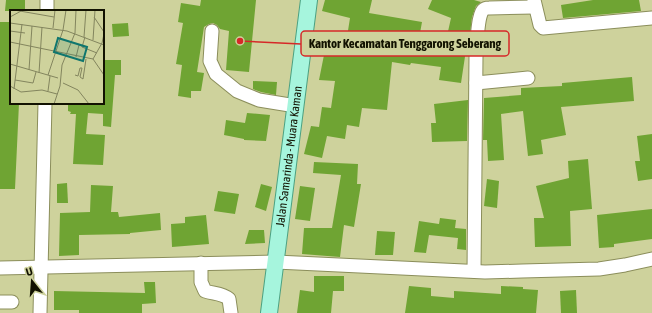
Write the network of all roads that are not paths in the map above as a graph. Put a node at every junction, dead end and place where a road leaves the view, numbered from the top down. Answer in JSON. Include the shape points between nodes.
{"nodes":[{"id":1,"x":309,"y":0,"type":"edge"},
{"id":2,"x":534,"y":3,"type":"edge"},
{"id":3,"x":652,"y":18,"type":"edge"},
{"id":4,"x":212,"y":31,"type":"dead end"},
{"id":5,"x":528,"y":78,"type":"dead end"},
{"id":6,"x":476,"y":83,"type":"junction"},
{"id":7,"x":44,"y":104,"type":"edge"},
{"id":8,"x":296,"y":106,"type":"junction"},
{"id":9,"x":652,"y":259,"type":"edge"},
{"id":10,"x":276,"y":262,"type":"junction"},
{"id":11,"x":201,"y":264,"type":"junction"},
{"id":12,"x":41,"y":267,"type":"junction"},
{"id":13,"x":0,"y":268,"type":"edge"},
{"id":14,"x":474,"y":271,"type":"junction"},
{"id":15,"x":40,"y":313,"type":"edge"},
{"id":16,"x":231,"y":313,"type":"edge"},
{"id":17,"x":269,"y":313,"type":"edge"}],
"edges":[{"from":1,"to":8,"type":"main road","name":"Jalan Samarinda - Muara Kaman"},
{"from":2,"to":3,"type":"street","via":[[540,26],[543,28]]},
{"from":2,"to":6,"type":"street","via":[[483,10],[478,27]]},
{"from":4,"to":8,"type":"street","via":[[210,61],[216,74],[237,91],[260,100]]},
{"from":5,"to":6,"type":"street"},
{"from":6,"to":14,"type":"street"},
{"from":7,"to":12,"type":"street"},
{"from":8,"to":10,"type":"main road","name":"Jalan Samarinda - Muara Kaman","via":[[285,176]]},
{"from":9,"to":14,"type":"street","via":[[625,265],[575,270]]},
{"from":10,"to":11,"type":"street"},
{"from":10,"to":14,"type":"street"},
{"from":10,"to":17,"type":"main road","name":"Jalan Samarinda - Muara Kaman"},
{"from":11,"to":12,"type":"street"},
{"from":11,"to":16,"type":"street","via":[[204,291],[224,294],[230,299]]},
{"from":12,"to":13,"type":"street"},
{"from":12,"to":15,"type":"street"}]}
